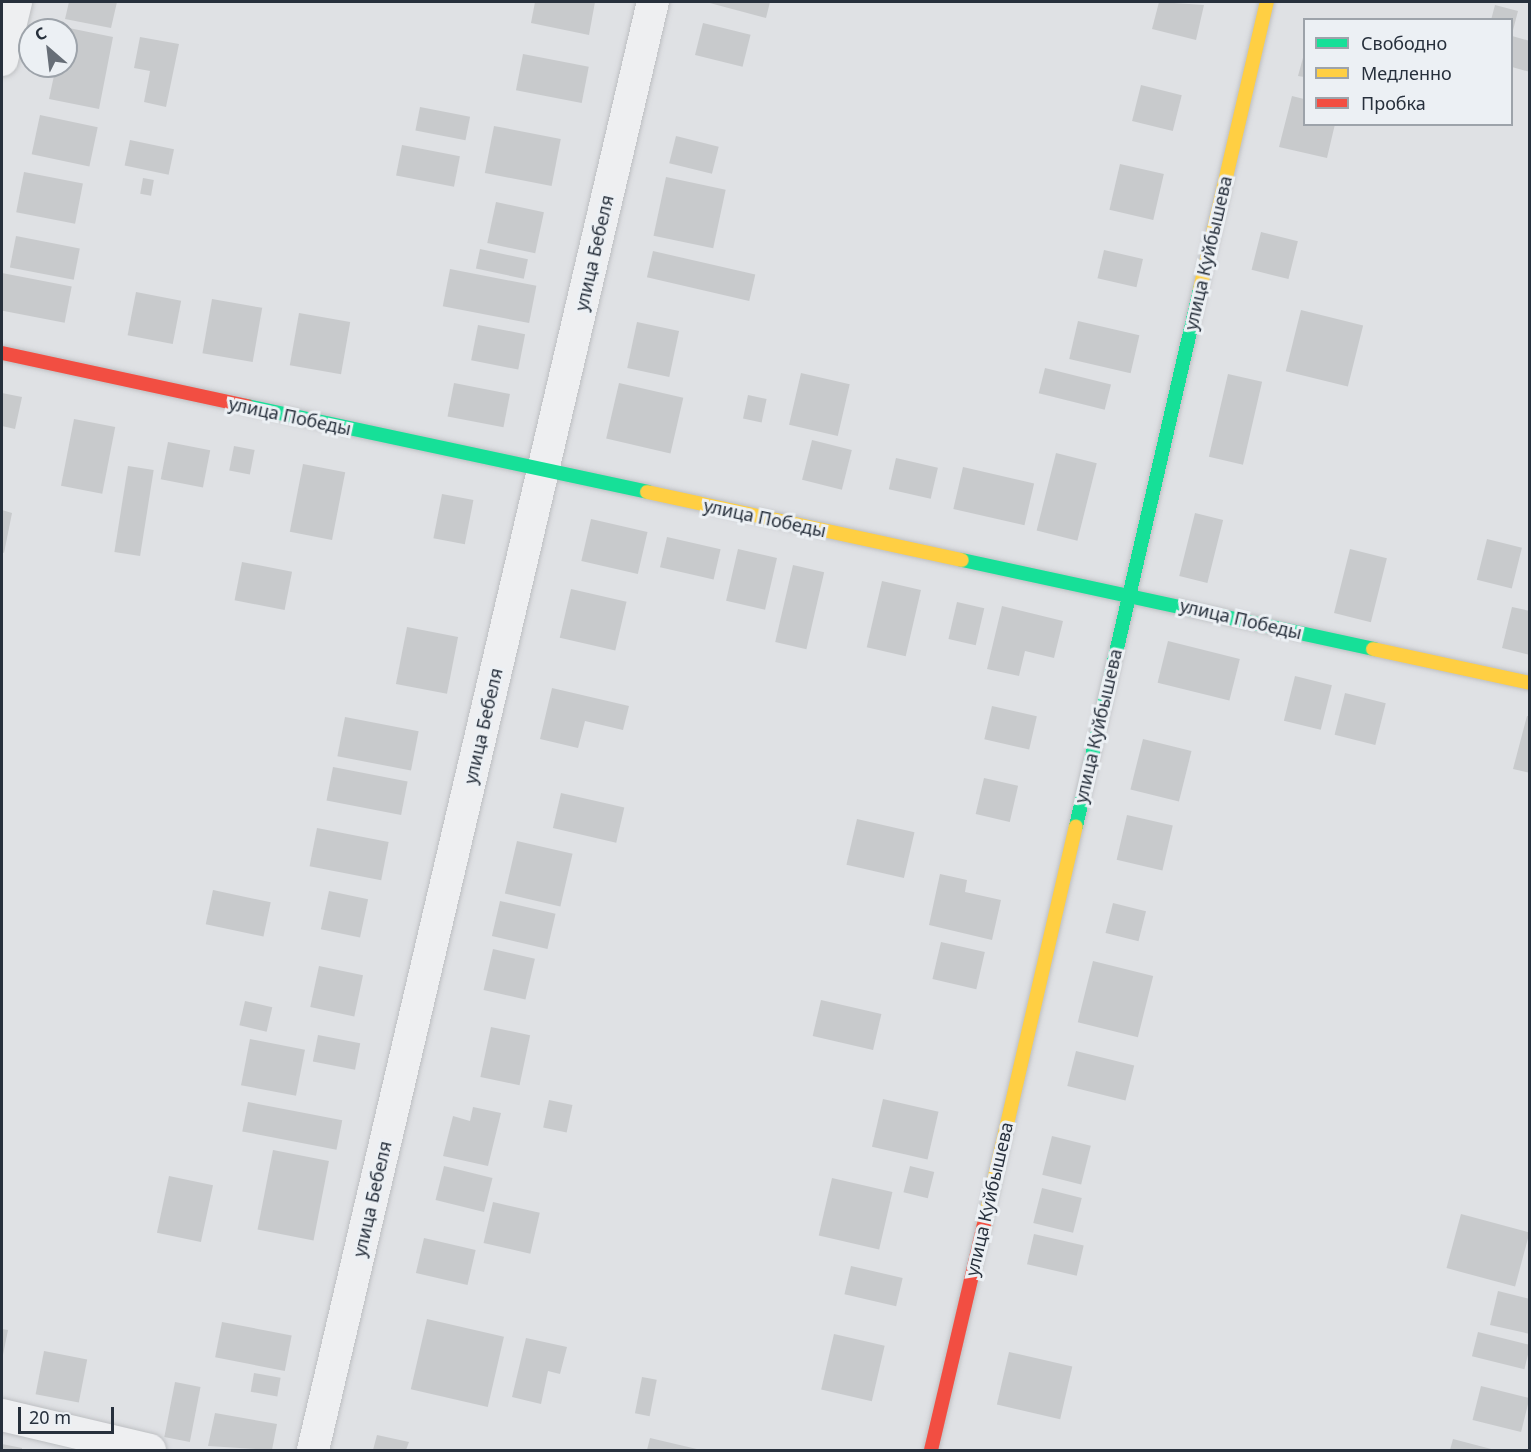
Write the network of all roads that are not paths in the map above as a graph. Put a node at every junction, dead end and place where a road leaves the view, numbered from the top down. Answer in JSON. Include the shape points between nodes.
{"nodes":[{"id":1,"x":16,"y":2,"type":"edge"},
{"id":2,"x":653,"y":2,"type":"edge"},
{"id":3,"x":1267,"y":2,"type":"edge"},
{"id":4,"x":2,"y":60,"type":"edge"},
{"id":5,"x":2,"y":353,"type":"edge"},
{"id":6,"x":543,"y":472,"type":"junction"},
{"id":7,"x":1129,"y":594,"type":"junction"},
{"id":8,"x":1530,"y":683,"type":"edge"},
{"id":9,"x":2,"y":1415,"type":"edge"},
{"id":10,"x":150,"y":1450,"type":"edge"},
{"id":11,"x":313,"y":1450,"type":"edge"},
{"id":12,"x":931,"y":1450,"type":"edge"}],
"edges":[{"from":1,"to":4,"type":"street"},
{"from":2,"to":6,"type":"street","name":"улица Бебеля"},
{"from":3,"to":7,"type":"street","name":"улица Куйбышева"},
{"from":5,"to":6,"type":"street","name":"улица Победы"},
{"from":6,"to":7,"type":"street","name":"улица Победы"},
{"from":6,"to":11,"type":"street","name":"улица Бебеля"},
{"from":7,"to":8,"type":"street","name":"улица Победы"},
{"from":7,"to":12,"type":"street","name":"улица Куйбышева"},
{"from":9,"to":10,"type":"street"}]}
